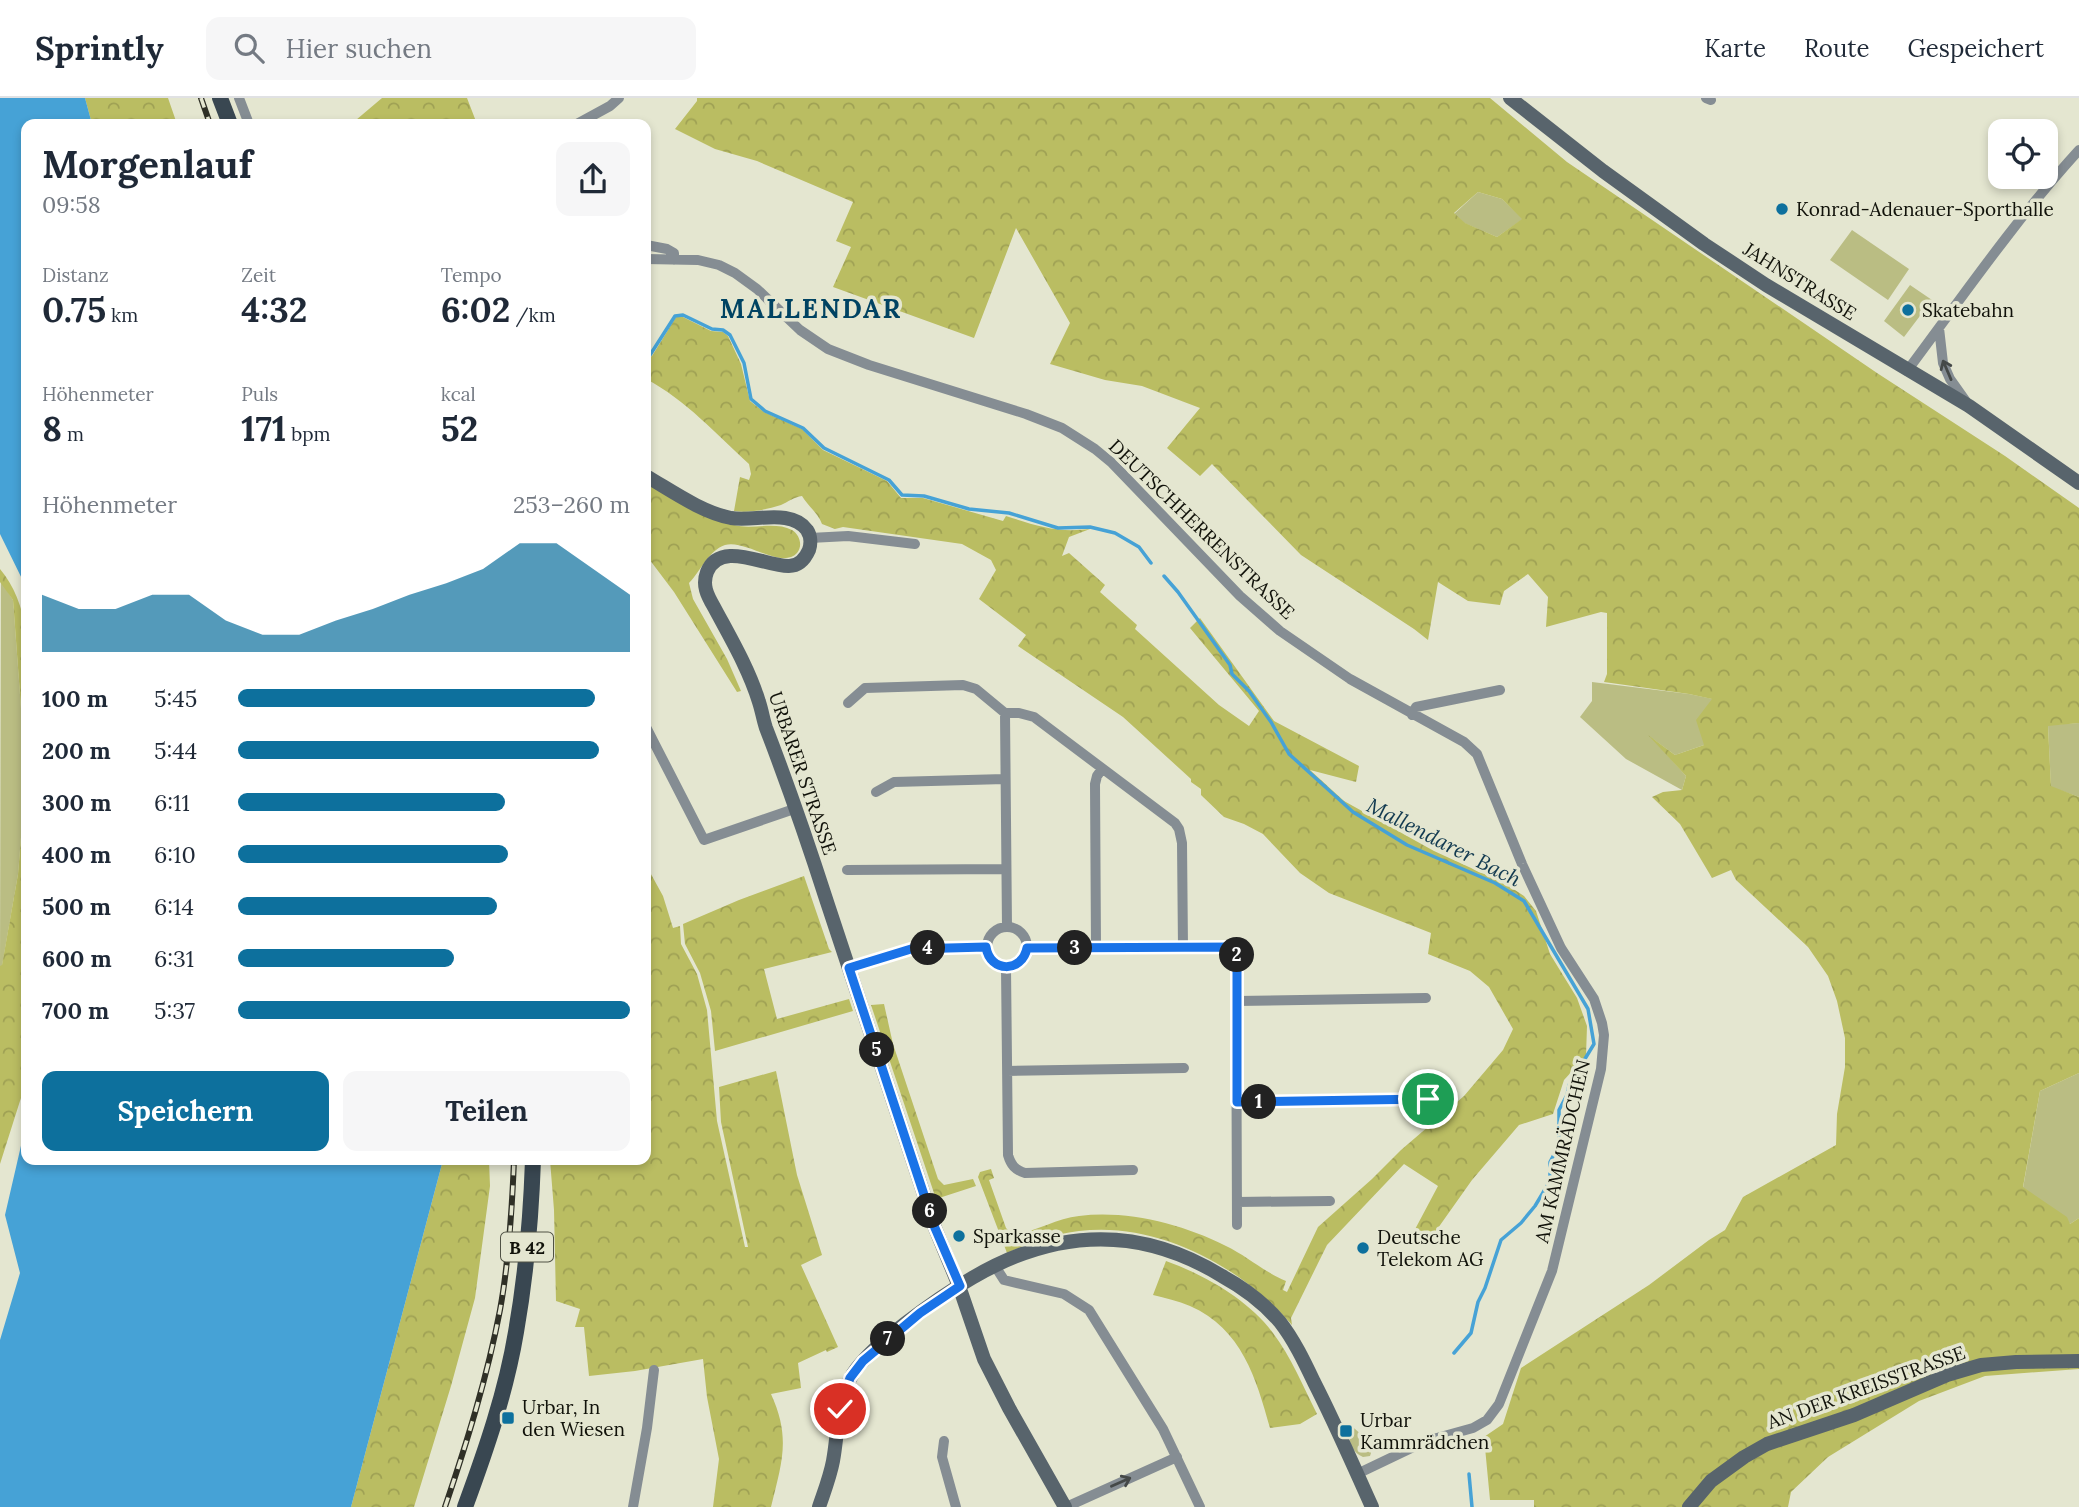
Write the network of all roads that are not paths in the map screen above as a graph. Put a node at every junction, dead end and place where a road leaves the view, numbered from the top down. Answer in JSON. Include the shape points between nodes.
{"nodes":[{"id":1,"x":220,"y":98,"type":"edge"},
{"id":2,"x":239,"y":98,"type":"edge"},
{"id":3,"x":619,"y":98,"type":"edge"},
{"id":4,"x":1510,"y":98,"type":"edge"},
{"id":5,"x":228,"y":119,"type":"edge"},
{"id":6,"x":247,"y":119,"type":"edge"},
{"id":7,"x":586,"y":119,"type":"edge"},
{"id":8,"x":2079,"y":150,"type":"edge"},
{"id":9,"x":651,"y":246,"type":"edge"},
{"id":10,"x":651,"y":259,"type":"edge"},
{"id":11,"x":674,"y":260,"type":"junction"},
{"id":12,"x":1939,"y":328,"type":"junction"},
{"id":13,"x":1908,"y":371,"type":"junction"},
{"id":14,"x":1969,"y":406,"type":"junction"},
{"id":15,"x":651,"y":480,"type":"edge"},
{"id":16,"x":2079,"y":482,"type":"edge"},
{"id":17,"x":810,"y":538,"type":"junction"},
{"id":18,"x":915,"y":544,"type":"dead end"},
{"id":19,"x":1500,"y":690,"type":"dead end"},
{"id":20,"x":848,"y":703,"type":"dead end"},
{"id":21,"x":1005,"y":713,"type":"junction"},
{"id":22,"x":1412,"y":715,"type":"junction"},
{"id":23,"x":651,"y":737,"type":"edge"},
{"id":24,"x":1102,"y":769,"type":"junction"},
{"id":25,"x":1005,"y":779,"type":"junction"},
{"id":26,"x":876,"y":792,"type":"dead end"},
{"id":27,"x":797,"y":808,"type":"junction"},
{"id":28,"x":1006,"y":869,"type":"junction"},
{"id":29,"x":847,"y":870,"type":"dead end"},
{"id":30,"x":1007,"y":927,"type":"junction"},
{"id":31,"x":986,"y":947,"type":"junction"},
{"id":32,"x":1096,"y":947,"type":"junction"},
{"id":33,"x":1182,"y":947,"type":"junction"},
{"id":34,"x":1027,"y":948,"type":"junction"},
{"id":35,"x":849,"y":968,"type":"junction"},
{"id":36,"x":1006,"y":968,"type":"junction"},
{"id":37,"x":1426,"y":998,"type":"dead end"},
{"id":38,"x":1237,"y":1001,"type":"junction"},
{"id":39,"x":1184,"y":1068,"type":"dead end"},
{"id":40,"x":1007,"y":1070,"type":"junction"},
{"id":41,"x":1428,"y":1099,"type":"dead end"},
{"id":42,"x":1237,"y":1102,"type":"junction"},
{"id":43,"x":533,"y":1165,"type":"edge"},
{"id":44,"x":1133,"y":1170,"type":"dead end"},
{"id":45,"x":1330,"y":1201,"type":"dead end"},
{"id":46,"x":1237,"y":1202,"type":"junction"},
{"id":47,"x":1237,"y":1225,"type":"dead end"},
{"id":48,"x":995,"y":1266,"type":"junction"},
{"id":49,"x":960,"y":1286,"type":"junction"},
{"id":50,"x":2079,"y":1360,"type":"edge"},
{"id":51,"x":654,"y":1370,"type":"dead end"},
{"id":52,"x":944,"y":1441,"type":"dead end"},
{"id":53,"x":1177,"y":1457,"type":"junction"},
{"id":54,"x":1357,"y":1474,"type":"junction"},
{"id":55,"x":465,"y":1507,"type":"edge"},
{"id":56,"x":633,"y":1507,"type":"edge"},
{"id":57,"x":819,"y":1507,"type":"edge"},
{"id":58,"x":956,"y":1507,"type":"edge"},
{"id":59,"x":1066,"y":1507,"type":"edge"},
{"id":60,"x":1200,"y":1507,"type":"edge"},
{"id":61,"x":1372,"y":1507,"type":"edge"},
{"id":62,"x":1689,"y":1507,"type":"edge"}],
"edges":[{"from":1,"to":5,"type":"main road"},
{"from":2,"to":6,"type":"street"},
{"from":3,"to":7,"type":"street"},
{"from":4,"to":13,"type":"street","name":"JAHNSTRASSE","via":[[1704,244]]},
{"from":8,"to":12,"type":"street"},
{"from":9,"to":11,"type":"street","via":[[674,253]]},
{"from":10,"to":11,"type":"street","name":"DEUTSCHHERRENSTRASSE"},
{"from":11,"to":22,"type":"street","name":"DEUTSCHHERRENSTRASSE","via":[[698,260],[735,273],[828,349],[1026,414],[1079,438],[1112,463],[1240,596],[1280,631],[1350,680]]},
{"from":12,"to":13,"type":"street"},
{"from":14,"to":12,"type":"street","one_way":true,"via":[[1943,363]]},
{"from":13,"to":14,"type":"street","name":"JAHNSTRASSE"},
{"from":14,"to":16,"type":"street","name":"JAHNSTRASSE"},
{"from":15,"to":17,"type":"street","via":[[731,517],[793,521],[805,528]]},
{"from":17,"to":18,"type":"street","via":[[848,536]]},
{"from":17,"to":27,"type":"street","name":"URBARER STRASSE","via":[[809,549],[797,564],[726,556],[712,563],[705,582],[759,702]]},
{"from":19,"to":22,"type":"street","via":[[1416,707]]},
{"from":20,"to":21,"type":"street","via":[[865,688],[963,685],[976,689]]},
{"from":21,"to":24,"type":"street","via":[[1034,717]]},
{"from":21,"to":25,"type":"street"},
{"from":22,"to":54,"type":"street","name":"AM KAMMRÄDCHEN","via":[[1464,742],[1476,754],[1561,948],[1594,999],[1602,1023],[1603,1052],[1552,1271],[1499,1404],[1487,1420],[1473,1428],[1426,1441]]},
{"from":23,"to":27,"type":"street","via":[[704,840]]},
{"from":24,"to":32,"type":"street","via":[[1095,784]]},
{"from":24,"to":33,"type":"street","via":[[1179,829]]},
{"from":25,"to":26,"type":"street","via":[[894,782]]},
{"from":25,"to":28,"type":"street"},
{"from":27,"to":35,"type":"street","name":"URBARER STRASSE"},
{"from":28,"to":29,"type":"street"},
{"from":28,"to":30,"type":"street"},
{"from":30,"to":31,"type":"street","via":[[990,935]]},
{"from":30,"to":34,"type":"street","via":[[1024,936]]},
{"from":31,"to":35,"type":"street","via":[[911,949]]},
{"from":31,"to":36,"type":"street","via":[[990,959]]},
{"from":32,"to":33,"type":"street"},
{"from":32,"to":34,"type":"street"},
{"from":33,"to":38,"type":"street","via":[[1237,947]]},
{"from":34,"to":36,"type":"street","via":[[1018,964]]},
{"from":35,"to":49,"type":"street","name":"URBARER STRASSE","via":[[935,1228]]},
{"from":36,"to":40,"type":"street"},
{"from":37,"to":38,"type":"street"},
{"from":38,"to":42,"type":"street"},
{"from":39,"to":40,"type":"street"},
{"from":40,"to":44,"type":"street","via":[[1009,1155],[1016,1169],[1025,1173]]},
{"from":41,"to":42,"type":"street"},
{"from":42,"to":46,"type":"street"},
{"from":43,"to":55,"type":"main road","number":"B 42","via":[[516,1333],[497,1413]]},
{"from":45,"to":46,"type":"street"},
{"from":46,"to":47,"type":"street"},
{"from":48,"to":49,"type":"street"},
{"from":48,"to":53,"type":"street","via":[[1004,1280],[1064,1294],[1089,1310]]},
{"from":48,"to":54,"type":"street","via":[[1050,1245],[1101,1238],[1159,1247],[1214,1270],[1251,1294],[1291,1338]]},
{"from":49,"to":57,"type":"street","via":[[873,1351],[850,1378]]},
{"from":49,"to":59,"type":"street","name":"URBARER STRASSE","via":[[985,1359]]},
{"from":50,"to":62,"type":"street","name":"AN DER KREISSTRASSE","via":[[1981,1365],[1947,1375],[1854,1415],[1767,1444],[1712,1481]]},
{"from":51,"to":56,"type":"street"},
{"from":52,"to":58,"type":"street","via":[[942,1457]]},
{"from":59,"to":53,"type":"street","one_way":true},
{"from":53,"to":60,"type":"street"},
{"from":54,"to":61,"type":"street"}]}
